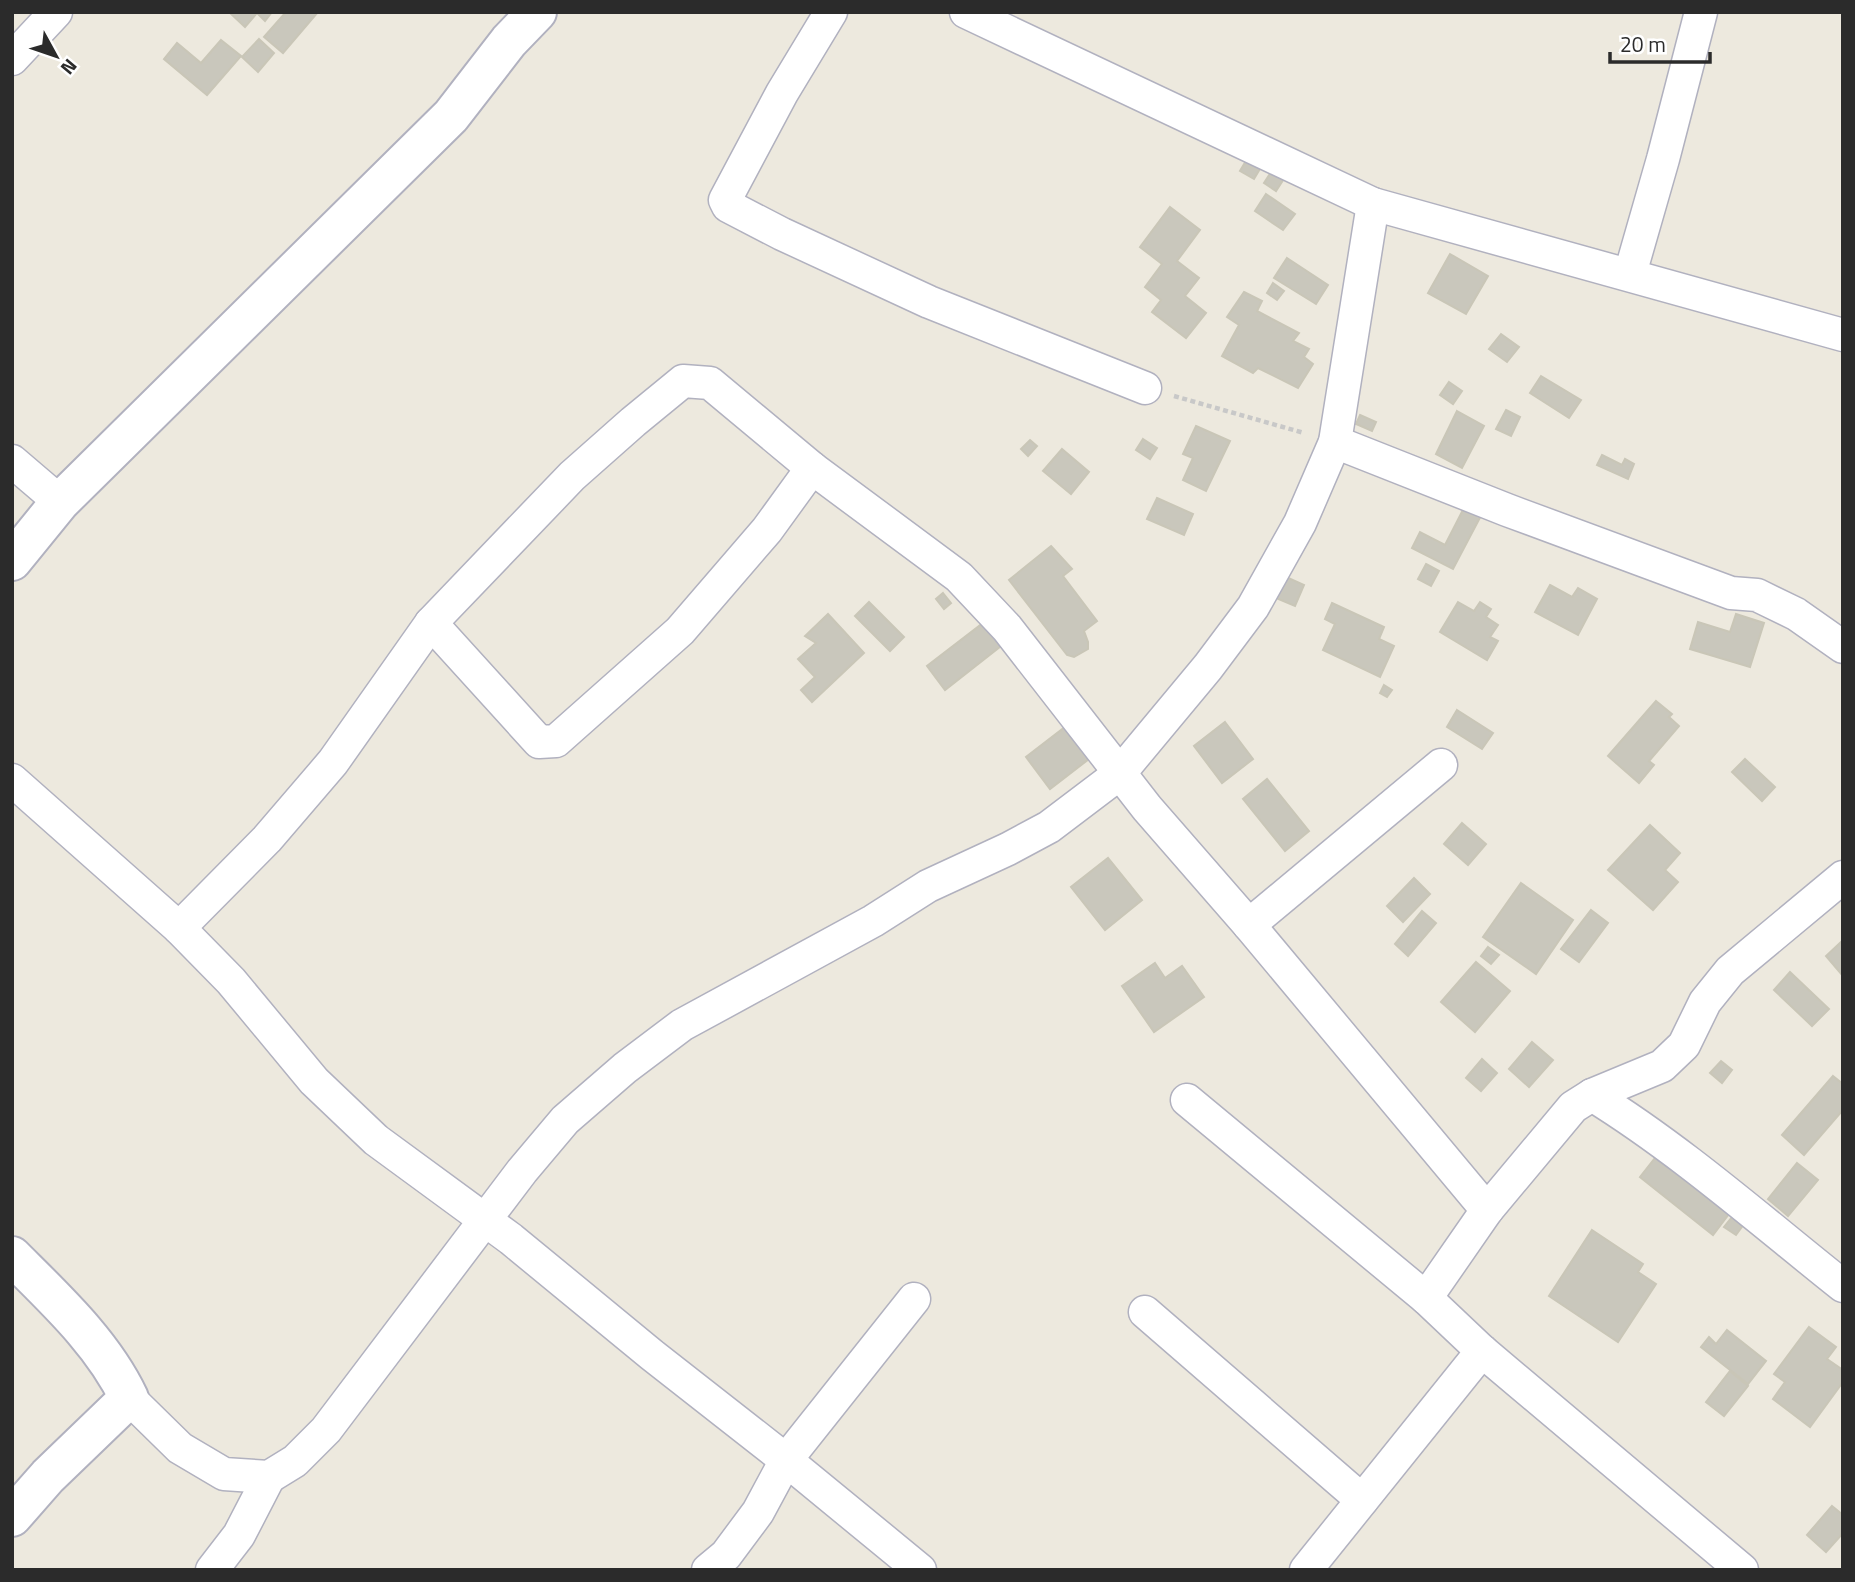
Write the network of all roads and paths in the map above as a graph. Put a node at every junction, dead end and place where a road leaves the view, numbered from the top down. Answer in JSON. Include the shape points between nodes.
{"nodes":[{"id":1,"x":56,"y":12,"type":"edge"},
{"id":2,"x":537,"y":12,"type":"edge"},
{"id":3,"x":831,"y":12,"type":"edge"},
{"id":4,"x":966,"y":12,"type":"edge"},
{"id":5,"x":1701,"y":12,"type":"edge"},
{"id":6,"x":12,"y":59,"type":"edge"},
{"id":7,"x":1373,"y":204,"type":"junction"},
{"id":8,"x":1630,"y":274,"type":"junction"},
{"id":9,"x":1843,"y":335,"type":"edge"},
{"id":10,"x":1145,"y":388,"type":"joint"},
{"id":11,"x":1335,"y":442,"type":"junction"},
{"id":12,"x":12,"y":461,"type":"edge"},
{"id":13,"x":812,"y":468,"type":"junction"},
{"id":14,"x":60,"y":502,"type":"junction"},
{"id":15,"x":12,"y":561,"type":"edge"},
{"id":16,"x":431,"y":623,"type":"junction"},
{"id":17,"x":1843,"y":647,"type":"edge"},
{"id":18,"x":1441,"y":765,"type":"dead end"},
{"id":19,"x":1119,"y":774,"type":"junction"},
{"id":20,"x":12,"y":780,"type":"edge"},
{"id":21,"x":1843,"y":877,"type":"edge"},
{"id":22,"x":1249,"y":925,"type":"junction"},
{"id":23,"x":179,"y":928,"type":"junction"},
{"id":24,"x":1592,"y":1095,"type":"junction"},
{"id":25,"x":1187,"y":1100,"type":"dead end"},
{"id":26,"x":1487,"y":1210,"type":"junction"},
{"id":27,"x":485,"y":1220,"type":"junction"},
{"id":28,"x":12,"y":1256,"type":"edge"},
{"id":29,"x":1843,"y":1286,"type":"edge"},
{"id":30,"x":1426,"y":1298,"type":"junction"},
{"id":31,"x":914,"y":1299,"type":"dead end"},
{"id":32,"x":1145,"y":1312,"type":"dead end"},
{"id":33,"x":1482,"y":1351,"type":"junction"},
{"id":34,"x":129,"y":1398,"type":"junction"},
{"id":35,"x":786,"y":1460,"type":"junction"},
{"id":36,"x":269,"y":1477,"type":"junction"},
{"id":37,"x":1362,"y":1500,"type":"junction"},
{"id":38,"x":12,"y":1517,"type":"edge"},
{"id":39,"x":212,"y":1570,"type":"edge"},
{"id":40,"x":708,"y":1570,"type":"edge"},
{"id":41,"x":920,"y":1570,"type":"edge"},
{"id":42,"x":1306,"y":1570,"type":"edge"},
{"id":43,"x":1742,"y":1570,"type":"edge"}],
"edges":[{"from":1,"to":6,"type":"street"},
{"from":2,"to":14,"type":"street","via":[[451,116]]},
{"from":3,"to":10,"type":"street","via":[[725,200],[729,206],[929,302]]},
{"from":4,"to":7,"type":"street"},
{"from":5,"to":8,"type":"street"},
{"from":7,"to":8,"type":"street"},
{"from":7,"to":11,"type":"street"},
{"from":8,"to":9,"type":"street"},
{"from":10,"to":11,"type":"path"},
{"from":11,"to":17,"type":"street","via":[[1731,593],[1758,595],[1796,614]]},
{"from":11,"to":19,"type":"street","via":[[1300,523],[1253,607]]},
{"from":12,"to":14,"type":"street"},
{"from":13,"to":16,"type":"street","via":[[710,383],[683,381],[572,476]]},
{"from":13,"to":16,"type":"street","via":[[767,530],[680,631],[556,741],[539,743]]},
{"from":13,"to":19,"type":"street","via":[[959,577],[1007,628]]},
{"from":14,"to":15,"type":"street"},
{"from":16,"to":23,"type":"street","via":[[333,762],[267,839]]},
{"from":18,"to":22,"type":"street"},
{"from":19,"to":22,"type":"street"},
{"from":19,"to":27,"type":"street","via":[[1049,827],[928,886],[682,1025],[565,1120]]},
{"from":20,"to":23,"type":"street"},
{"from":21,"to":24,"type":"street","via":[[1730,971],[1705,1002],[1684,1045],[1662,1066]]},
{"from":22,"to":26,"type":"street"},
{"from":23,"to":27,"type":"street","via":[[231,981],[314,1081],[376,1140]]},
{"from":24,"to":26,"type":"street","via":[[1573,1107]]},
{"from":24,"to":29,"type":"street"},
{"from":25,"to":30,"type":"street"},
{"from":26,"to":30,"type":"street"},
{"from":27,"to":35,"type":"street"},
{"from":27,"to":36,"type":"street","via":[[326,1430],[295,1461]]},
{"from":28,"to":34,"type":"street","via":[[62,1306],[117,1375]]},
{"from":30,"to":33,"type":"street"},
{"from":31,"to":35,"type":"street"},
{"from":32,"to":37,"type":"street"},
{"from":33,"to":37,"type":"street"},
{"from":33,"to":43,"type":"street"},
{"from":34,"to":36,"type":"street","via":[[180,1448],[224,1474]]},
{"from":34,"to":38,"type":"street"},
{"from":35,"to":40,"type":"street","via":[[758,1512],[726,1555]]},
{"from":35,"to":41,"type":"street"},
{"from":36,"to":39,"type":"street","via":[[239,1535]]},
{"from":37,"to":42,"type":"street"}]}
